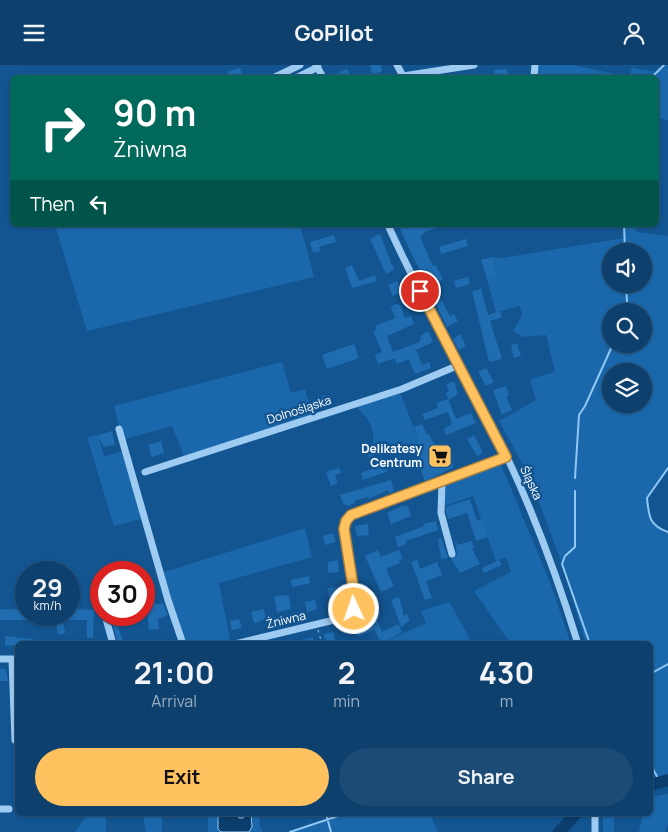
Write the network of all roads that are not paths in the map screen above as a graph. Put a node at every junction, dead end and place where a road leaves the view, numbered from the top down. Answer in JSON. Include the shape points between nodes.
{"nodes":[{"id":1,"x":300,"y":65,"type":"edge"},
{"id":2,"x":474,"y":65,"type":"edge"},
{"id":3,"x":317,"y":66,"type":"edge"},
{"id":4,"x":279,"y":75,"type":"edge"},
{"id":5,"x":301,"y":75,"type":"edge"},
{"id":6,"x":409,"y":75,"type":"edge"},
{"id":7,"x":389,"y":227,"type":"edge"},
{"id":8,"x":459,"y":365,"type":"junction"},
{"id":9,"x":119,"y":429,"type":"dead end"},
{"id":10,"x":506,"y":457,"type":"junction"},
{"id":11,"x":145,"y":473,"type":"dead end"},
{"id":12,"x":442,"y":482,"type":"junction"},
{"id":13,"x":452,"y":554,"type":"dead end"},
{"id":14,"x":108,"y":626,"type":"edge"},
{"id":15,"x":113,"y":641,"type":"edge"},
{"id":16,"x":182,"y":641,"type":"edge"},
{"id":17,"x":248,"y":641,"type":"edge"},
{"id":18,"x":577,"y":641,"type":"edge"},
{"id":19,"x":0,"y":659,"type":"edge"},
{"id":20,"x":15,"y":659,"type":"edge"},
{"id":21,"x":15,"y":740,"type":"dead end"},
{"id":22,"x":0,"y":809,"type":"edge"},
{"id":23,"x":9,"y":809,"type":"dead end"},
{"id":24,"x":595,"y":816,"type":"edge"},
{"id":25,"x":595,"y":832,"type":"edge"}],
"edges":[{"from":1,"to":4,"type":"street"},
{"from":2,"to":6,"type":"street"},
{"from":3,"to":5,"type":"street"},
{"from":7,"to":8,"type":"street","name":"Śląska"},
{"from":8,"to":10,"type":"street","name":"Śląska"},
{"from":8,"to":11,"type":"street","name":"Dolnośląska","via":[[402,389]]},
{"from":9,"to":16,"type":"street"},
{"from":10,"to":12,"type":"street","name":"Żniwna"},
{"from":10,"to":18,"type":"street","name":"Śląska","via":[[553,566]]},
{"from":12,"to":13,"type":"street","via":[[441,513]]},
{"from":12,"to":17,"type":"street","name":"Żniwna","via":[[351,515],[346,521],[344,529],[355,599],[352,614]]},
{"from":14,"to":15,"type":"street"},
{"from":19,"to":20,"type":"street"},
{"from":20,"to":21,"type":"street"},
{"from":22,"to":23,"type":"street"},
{"from":24,"to":25,"type":"street"}]}
